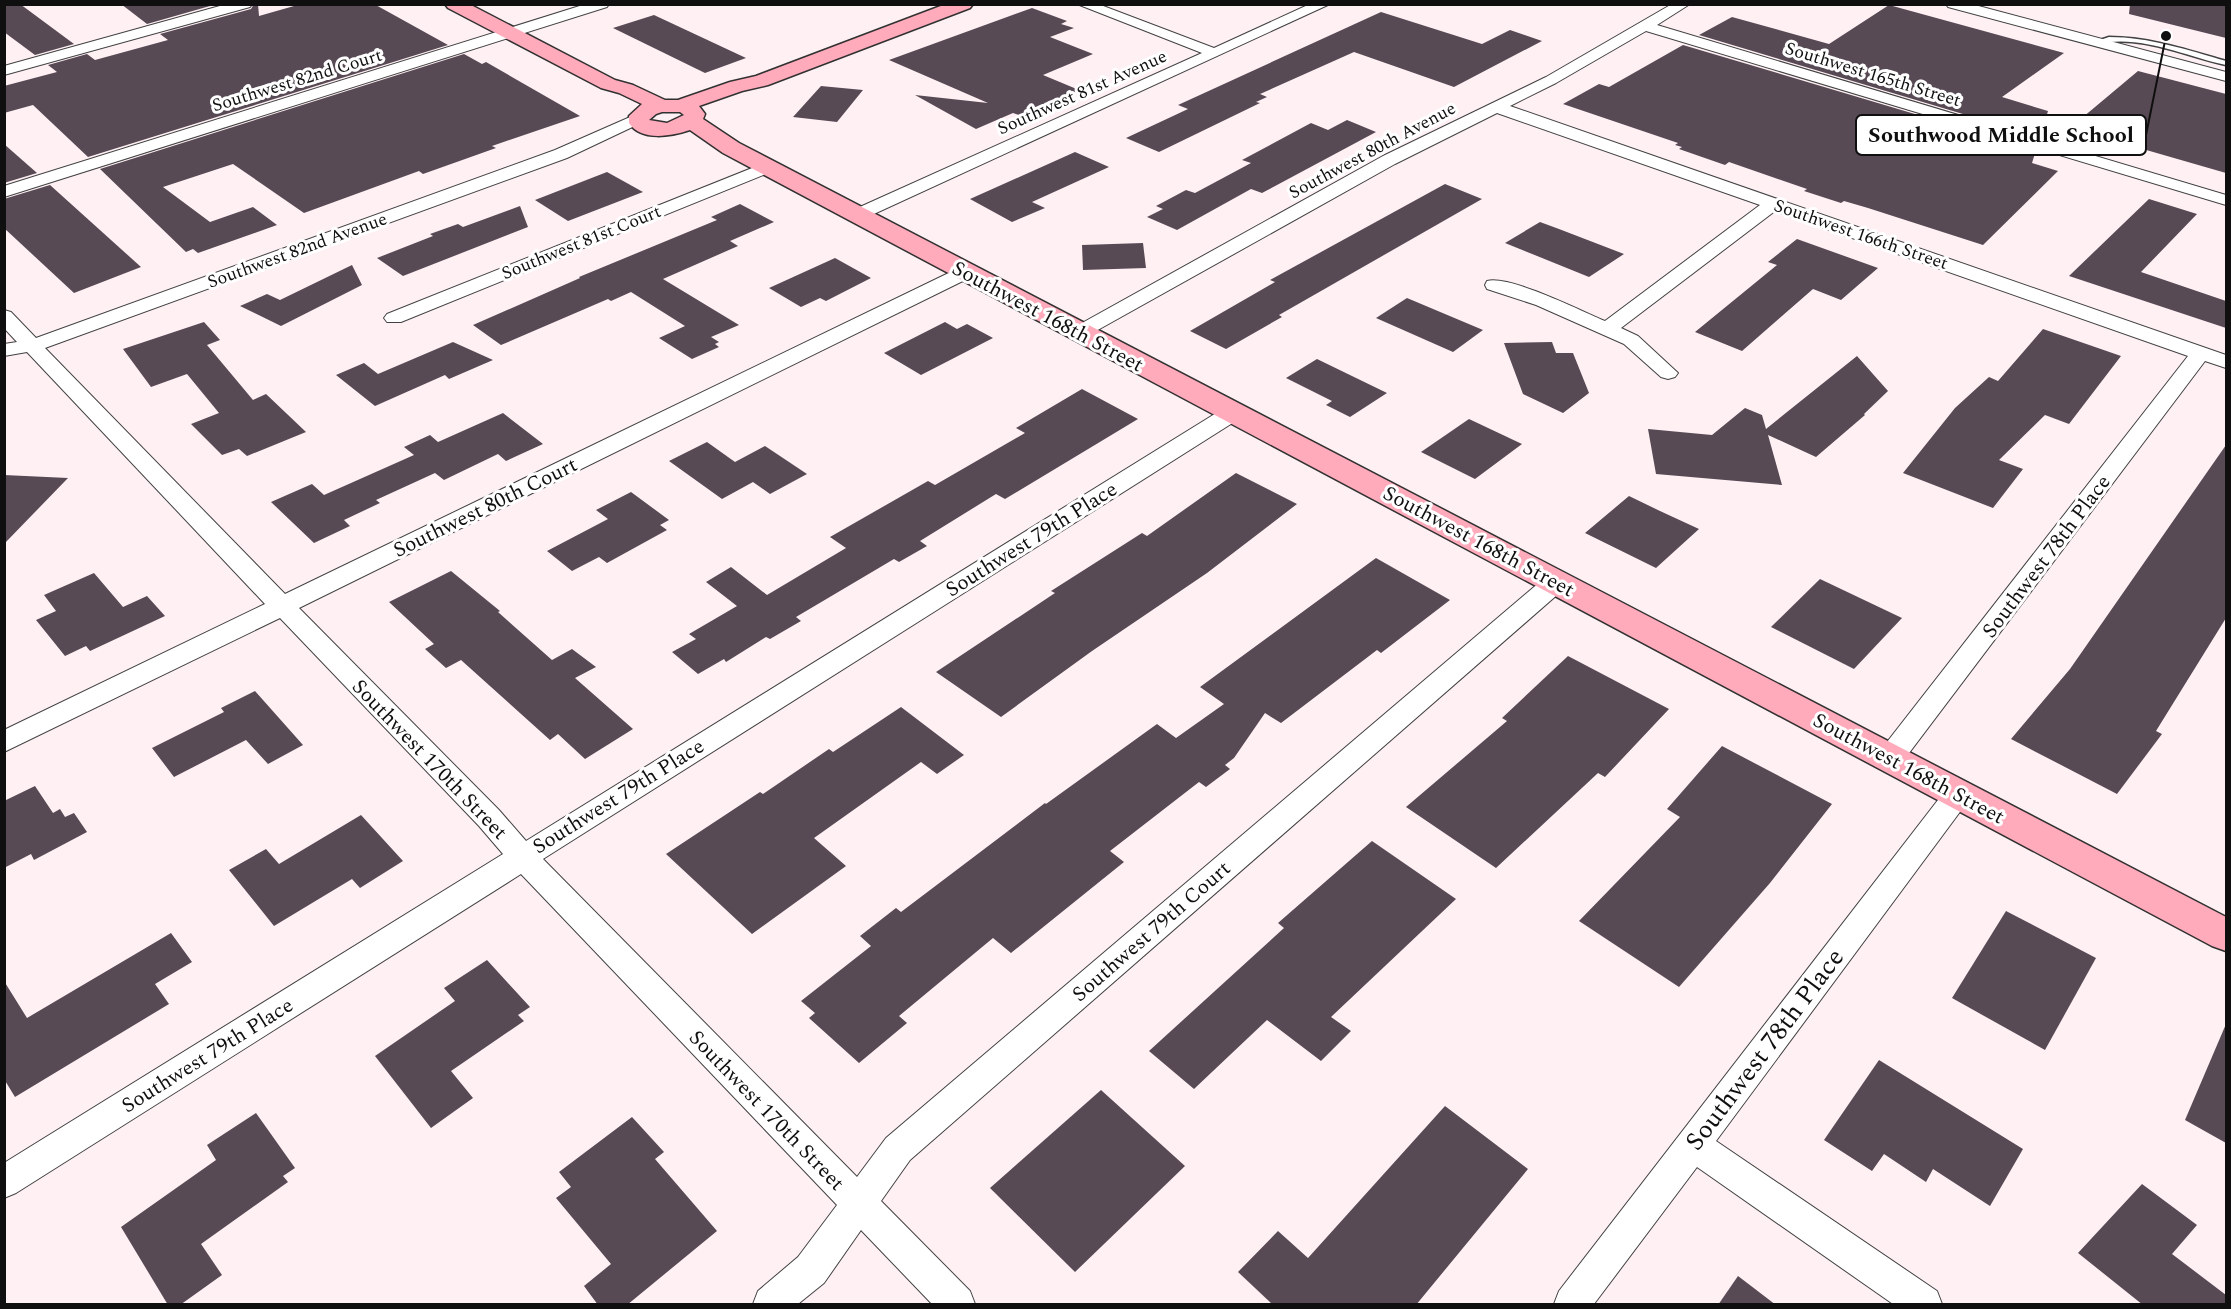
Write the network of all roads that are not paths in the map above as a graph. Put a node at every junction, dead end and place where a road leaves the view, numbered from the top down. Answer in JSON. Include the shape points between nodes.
{"nodes":[{"id":1,"x":454,"y":4,"type":"edge"},
{"id":2,"x":602,"y":4,"type":"edge"},
{"id":3,"x":964,"y":4,"type":"edge"},
{"id":4,"x":1084,"y":4,"type":"edge"},
{"id":5,"x":1323,"y":4,"type":"edge"},
{"id":6,"x":1683,"y":4,"type":"edge"},
{"id":7,"x":1953,"y":4,"type":"edge"},
{"id":8,"x":244,"y":5,"type":"edge"},
{"id":9,"x":1983,"y":8,"type":"edge"},
{"id":10,"x":1645,"y":26,"type":"junction"},
{"id":11,"x":510,"y":34,"type":"junction"},
{"id":12,"x":2097,"y":42,"type":"junction"},
{"id":13,"x":1215,"y":53,"type":"junction"},
{"id":14,"x":2226,"y":63,"type":"edge"},
{"id":15,"x":4,"y":71,"type":"edge"},
{"id":16,"x":2226,"y":76,"type":"edge"},
{"id":17,"x":1496,"y":107,"type":"junction"},
{"id":18,"x":668,"y":116,"type":"junction"},
{"id":19,"x":561,"y":154,"type":"junction"},
{"id":20,"x":767,"y":167,"type":"junction"},
{"id":21,"x":4,"y":192,"type":"edge"},
{"id":22,"x":2226,"y":200,"type":"edge"},
{"id":23,"x":1773,"y":204,"type":"junction"},
{"id":24,"x":857,"y":214,"type":"junction"},
{"id":25,"x":966,"y":273,"type":"junction"},
{"id":26,"x":1494,"y":285,"type":"dead end"},
{"id":27,"x":4,"y":316,"type":"edge"},
{"id":28,"x":394,"y":318,"type":"dead end"},
{"id":29,"x":1607,"y":329,"type":"junction"},
{"id":30,"x":1080,"y":332,"type":"junction"},
{"id":31,"x":34,"y":345,"type":"junction"},
{"id":32,"x":4,"y":350,"type":"edge"},
{"id":33,"x":2201,"y":353,"type":"junction"},
{"id":34,"x":2226,"y":362,"type":"edge"},
{"id":35,"x":4,"y":369,"type":"edge"},
{"id":36,"x":1668,"y":373,"type":"dead end"},
{"id":37,"x":1234,"y":412,"type":"junction"},
{"id":38,"x":1556,"y":582,"type":"junction"},
{"id":39,"x":282,"y":606,"type":"junction"},
{"id":40,"x":4,"y":742,"type":"edge"},
{"id":41,"x":1890,"y":758,"type":"junction"},
{"id":42,"x":1958,"y":794,"type":"junction"},
{"id":43,"x":522,"y":856,"type":"junction"},
{"id":44,"x":2226,"y":935,"type":"edge"},
{"id":45,"x":1692,"y":1144,"type":"junction"},
{"id":46,"x":4,"y":1182,"type":"edge"},
{"id":47,"x":858,"y":1203,"type":"junction"},
{"id":48,"x":771,"y":1305,"type":"edge"},
{"id":49,"x":957,"y":1305,"type":"edge"},
{"id":50,"x":1572,"y":1305,"type":"edge"},
{"id":51,"x":1924,"y":1305,"type":"edge"}],
"edges":[{"from":1,"to":11,"type":"street","name":"Southwest 168th Street"},
{"from":2,"to":11,"type":"street","name":"Southwest 82nd Court"},
{"from":3,"to":18,"type":"street","name":"Southwest 82nd Avenue","via":[[761,81],[747,90]]},
{"from":4,"to":13,"type":"street"},
{"from":5,"to":13,"type":"street","name":"Southwest 81st Avenue"},
{"from":6,"to":10,"type":"street","name":"Southwest 80th Avenue"},
{"from":7,"to":9,"type":"street"},
{"from":8,"to":15,"type":"street"},
{"from":9,"to":12,"type":"street"},
{"from":10,"to":17,"type":"street","name":"Southwest 80th Avenue"},
{"from":10,"to":22,"type":"street","name":"Southwest 165th Street"},
{"from":11,"to":18,"type":"street","name":"Southwest 168th Street","via":[[609,84],[612,93]]},
{"from":11,"to":21,"type":"street","name":"Southwest 82nd Court"},
{"from":12,"to":14,"type":"lane","via":[[2109,38],[2127,40]]},
{"from":12,"to":16,"type":"street"},
{"from":13,"to":24,"type":"street","name":"Southwest 81st Avenue"},
{"from":17,"to":23,"type":"street","name":"Southwest 166th Street"},
{"from":17,"to":30,"type":"street","name":"Southwest 80th Avenue","via":[[1389,160]]},
{"from":18,"to":19,"type":"street","name":"Southwest 82nd Avenue"},
{"from":18,"to":19,"type":"street","name":"Southwest 82nd Avenue"},
{"from":18,"to":20,"type":"street","name":"Southwest 168th Street","via":[[707,142],[731,148]]},
{"from":19,"to":31,"type":"street","name":"Southwest 82nd Avenue"},
{"from":20,"to":24,"type":"street","name":"Southwest 168th Street"},
{"from":20,"to":28,"type":"street","name":"Southwest 81st Court"},
{"from":23,"to":29,"type":"street"},
{"from":23,"to":33,"type":"street","name":"Southwest 166th Street"},
{"from":24,"to":25,"type":"street","name":"Southwest 168th Street"},
{"from":25,"to":30,"type":"street","name":"Southwest 168th Street"},
{"from":25,"to":39,"type":"street","name":"Southwest 80th Court"},
{"from":26,"to":29,"type":"street"},
{"from":27,"to":31,"type":"street","name":"Southwest 170th Street"},
{"from":29,"to":36,"type":"street","via":[[1632,340]]},
{"from":30,"to":37,"type":"street","name":"Southwest 168th Street"},
{"from":31,"to":32,"type":"street","name":"Southwest 82nd Avenue"},
{"from":31,"to":35,"type":"street","name":"Southwest 82nd Avenue"},
{"from":31,"to":39,"type":"street","name":"Southwest 170th Street"},
{"from":33,"to":34,"type":"street","name":"Southwest 166th Street"},
{"from":33,"to":41,"type":"street","name":"Southwest 78th Place"},
{"from":37,"to":38,"type":"street","name":"Southwest 168th Street"},
{"from":37,"to":43,"type":"street","name":"Southwest 79th Place"},
{"from":38,"to":41,"type":"street","name":"Southwest 168th Street"},
{"from":38,"to":47,"type":"street","name":"Southwest 79th Court","via":[[898,1149]]},
{"from":39,"to":40,"type":"street","name":"Southwest 80th Court"},
{"from":39,"to":43,"type":"street","name":"Southwest 170th Street"},
{"from":41,"to":42,"type":"street","name":"Southwest 168th Street"},
{"from":42,"to":44,"type":"street","name":"Southwest 168th Street"},
{"from":42,"to":45,"type":"street","name":"Southwest 78th Place"},
{"from":43,"to":46,"type":"street","name":"Southwest 79th Place"},
{"from":43,"to":47,"type":"street","name":"Southwest 170th Street"},
{"from":45,"to":50,"type":"street","name":"Southwest 78th Place"},
{"from":45,"to":51,"type":"street"},
{"from":47,"to":48,"type":"street","name":"Southwest 79th Court","via":[[810,1270]]},
{"from":47,"to":49,"type":"street","name":"Southwest 170th Street"}]}
